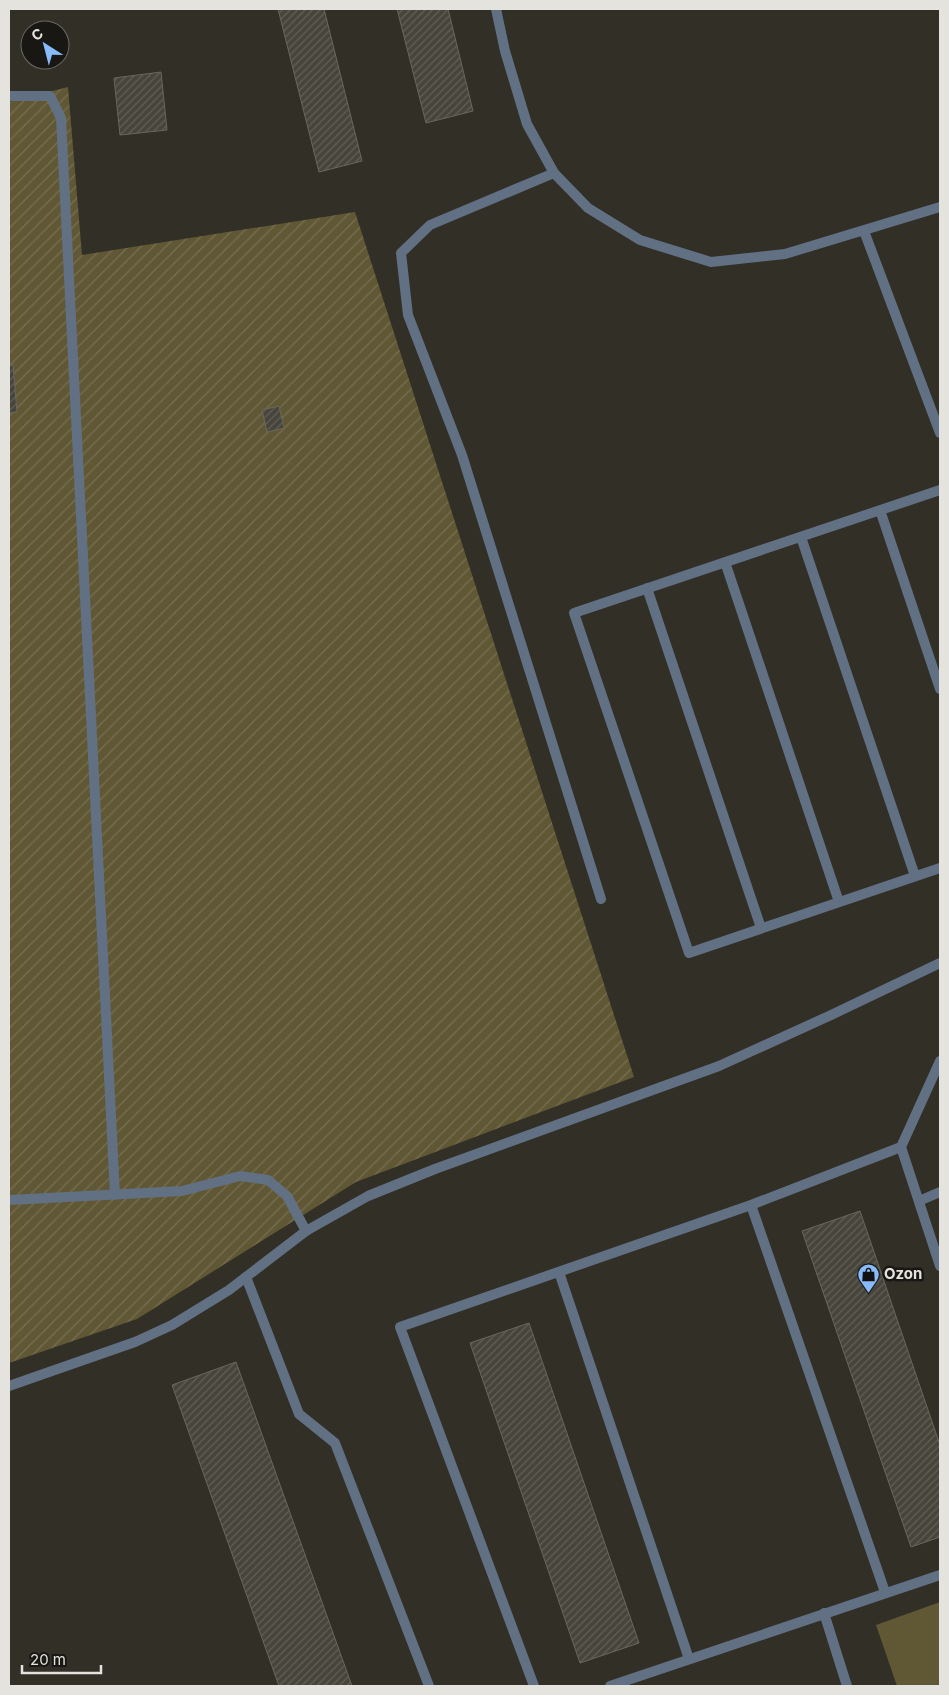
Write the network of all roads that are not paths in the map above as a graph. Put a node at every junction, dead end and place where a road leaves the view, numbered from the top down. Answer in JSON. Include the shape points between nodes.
{"nodes":[{"id":1,"x":496,"y":9,"type":"edge"},
{"id":2,"x":9,"y":96,"type":"edge"},
{"id":3,"x":554,"y":173,"type":"junction"},
{"id":4,"x":940,"y":207,"type":"edge"},
{"id":5,"x":864,"y":231,"type":"junction"},
{"id":6,"x":940,"y":433,"type":"edge"},
{"id":7,"x":940,"y":490,"type":"edge"},
{"id":8,"x":880,"y":510,"type":"junction"},
{"id":9,"x":801,"y":536,"type":"junction"},
{"id":10,"x":725,"y":562,"type":"junction"},
{"id":11,"x":647,"y":588,"type":"junction"},
{"id":12,"x":940,"y":689,"type":"edge"},
{"id":13,"x":940,"y":868,"type":"edge"},
{"id":14,"x":915,"y":876,"type":"junction"},
{"id":15,"x":601,"y":899,"type":"dead end"},
{"id":16,"x":839,"y":902,"type":"junction"},
{"id":17,"x":761,"y":928,"type":"junction"},
{"id":18,"x":940,"y":962,"type":"edge"},
{"id":19,"x":940,"y":1061,"type":"edge"},
{"id":20,"x":901,"y":1147,"type":"junction"},
{"id":21,"x":940,"y":1192,"type":"edge"},
{"id":22,"x":115,"y":1194,"type":"junction"},
{"id":23,"x":9,"y":1200,"type":"edge"},
{"id":24,"x":919,"y":1201,"type":"junction"},
{"id":25,"x":751,"y":1205,"type":"junction"},
{"id":26,"x":306,"y":1231,"type":"junction"},
{"id":27,"x":940,"y":1266,"type":"edge"},
{"id":28,"x":559,"y":1272,"type":"junction"},
{"id":29,"x":246,"y":1277,"type":"junction"},
{"id":30,"x":9,"y":1386,"type":"edge"},
{"id":31,"x":940,"y":1575,"type":"edge"},
{"id":32,"x":886,"y":1592,"type":"junction"},
{"id":33,"x":824,"y":1613,"type":"junction"},
{"id":34,"x":689,"y":1659,"type":"junction"},
{"id":35,"x":429,"y":1686,"type":"edge"},
{"id":36,"x":534,"y":1686,"type":"edge"},
{"id":37,"x":610,"y":1686,"type":"edge"},
{"id":38,"x":847,"y":1686,"type":"edge"}],
"edges":[{"from":1,"to":3,"type":"street","via":[[527,124]]},
{"from":2,"to":22,"type":"street","via":[[50,96],[61,118]]},
{"from":3,"to":5,"type":"street","via":[[588,208],[640,240],[711,262],[785,254]]},
{"from":3,"to":15,"type":"street","via":[[430,225],[401,253],[408,315],[462,455]]},
{"from":4,"to":5,"type":"street"},
{"from":5,"to":6,"type":"street"},
{"from":7,"to":8,"type":"street"},
{"from":8,"to":9,"type":"street"},
{"from":8,"to":12,"type":"street"},
{"from":9,"to":10,"type":"street"},
{"from":9,"to":14,"type":"street"},
{"from":10,"to":11,"type":"street"},
{"from":10,"to":16,"type":"street"},
{"from":11,"to":17,"type":"street"},
{"from":11,"to":17,"type":"street","via":[[574,613],[689,953]]},
{"from":13,"to":14,"type":"street"},
{"from":14,"to":16,"type":"street"},
{"from":16,"to":17,"type":"street"},
{"from":18,"to":26,"type":"street","via":[[718,1066],[435,1169],[368,1196]]},
{"from":19,"to":20,"type":"street"},
{"from":20,"to":24,"type":"street"},
{"from":20,"to":25,"type":"street"},
{"from":21,"to":24,"type":"street"},
{"from":22,"to":23,"type":"street"},
{"from":22,"to":26,"type":"street","via":[[182,1191],[240,1176],[268,1180],[287,1196]]},
{"from":24,"to":27,"type":"street"},
{"from":25,"to":28,"type":"street"},
{"from":25,"to":32,"type":"street"},
{"from":26,"to":29,"type":"street"},
{"from":28,"to":34,"type":"street"},
{"from":28,"to":36,"type":"street","via":[[400,1327]]},
{"from":29,"to":30,"type":"street","via":[[172,1325],[135,1342]]},
{"from":29,"to":35,"type":"street","via":[[299,1414],[335,1443]]},
{"from":31,"to":32,"type":"street"},
{"from":32,"to":33,"type":"street"},
{"from":33,"to":34,"type":"street"},
{"from":33,"to":38,"type":"street"},
{"from":34,"to":37,"type":"street"}]}
